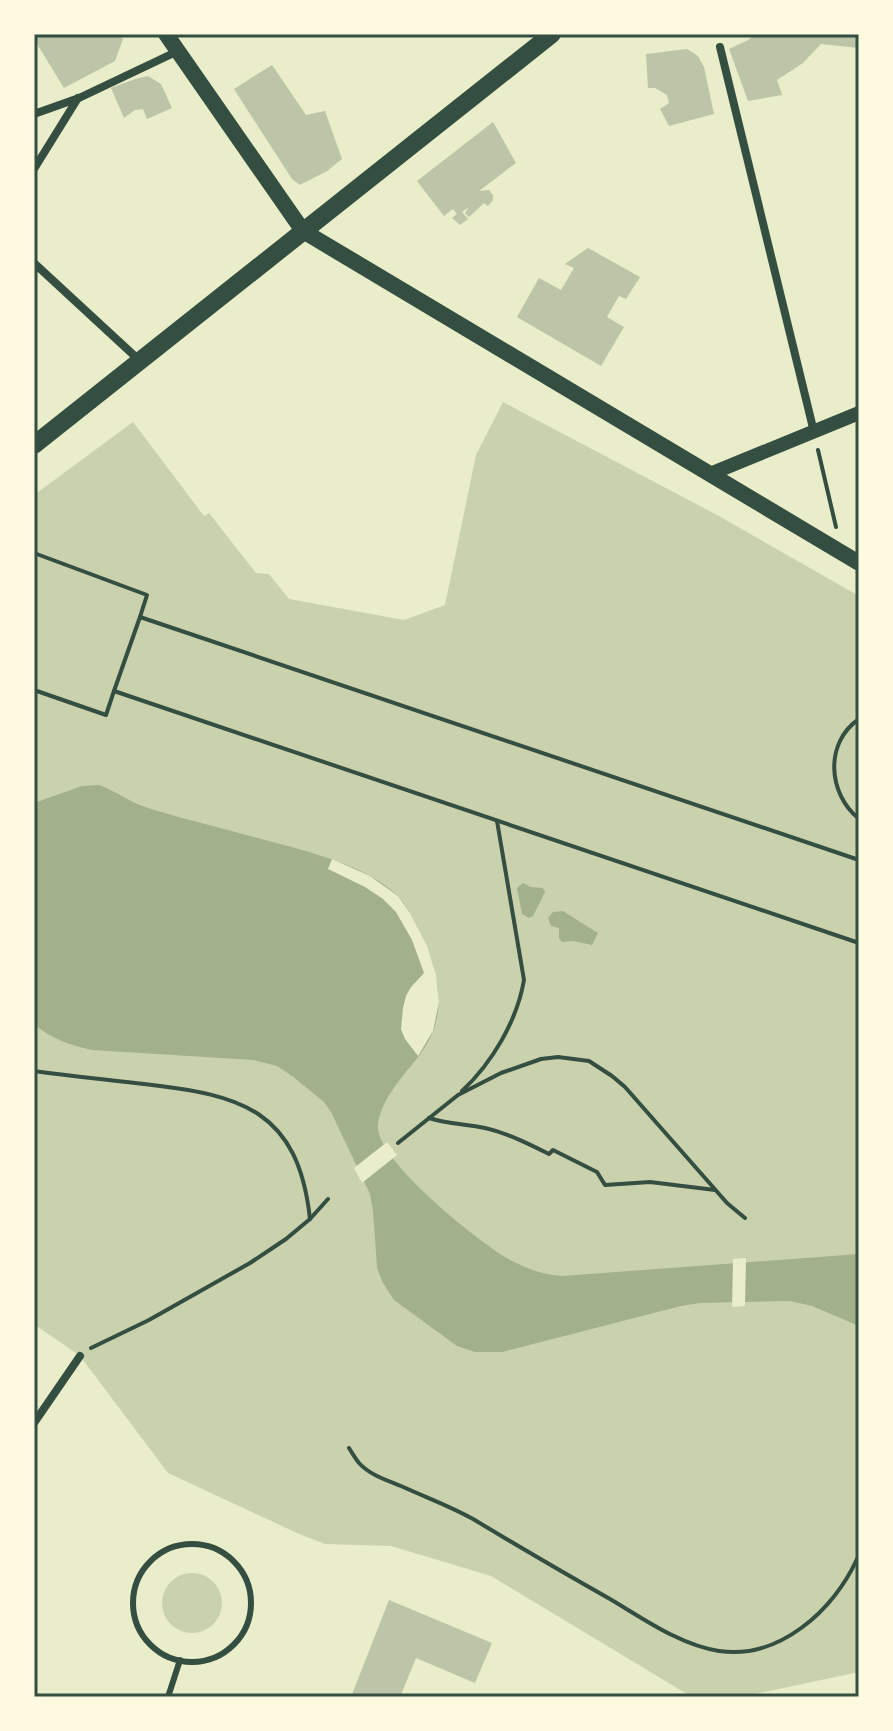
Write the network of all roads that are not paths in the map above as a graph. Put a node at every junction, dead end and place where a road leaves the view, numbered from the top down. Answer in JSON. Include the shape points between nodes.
{"nodes":[{"id":1,"x":166,"y":34,"type":"edge"},
{"id":2,"x":552,"y":34,"type":"edge"},
{"id":3,"x":720,"y":47,"type":"dead end"},
{"id":4,"x":178,"y":51,"type":"junction"},
{"id":5,"x":79,"y":98,"type":"junction"},
{"id":6,"x":34,"y":114,"type":"edge"},
{"id":7,"x":34,"y":169,"type":"edge"},
{"id":8,"x":303,"y":231,"type":"junction"},
{"id":9,"x":34,"y":263,"type":"edge"},
{"id":10,"x":140,"y":361,"type":"junction"},
{"id":11,"x":859,"y":413,"type":"edge"},
{"id":12,"x":814,"y":432,"type":"junction"},
{"id":13,"x":34,"y":445,"type":"edge"},
{"id":14,"x":710,"y":474,"type":"junction"},
{"id":15,"x":859,"y":563,"type":"edge"},
{"id":16,"x":80,"y":1356,"type":"road end"},
{"id":17,"x":34,"y":1423,"type":"edge"},
{"id":18,"x":180,"y":1660,"type":"junction"},
{"id":19,"x":168,"y":1697,"type":"edge"}],
"edges":[{"from":1,"to":4,"type":"main road"},
{"from":2,"to":8,"type":"main road"},
{"from":3,"to":12,"type":"street"},
{"from":4,"to":5,"type":"street"},
{"from":4,"to":8,"type":"main road"},
{"from":5,"to":6,"type":"street"},
{"from":5,"to":7,"type":"street"},
{"from":8,"to":10,"type":"main road"},
{"from":8,"to":14,"type":"main road"},
{"from":9,"to":10,"type":"street"},
{"from":10,"to":13,"type":"main road"},
{"from":11,"to":12,"type":"street"},
{"from":12,"to":14,"type":"street"},
{"from":14,"to":15,"type":"main road"},
{"from":16,"to":17,"type":"street"},
{"from":18,"to":18,"type":"lane","via":[[199,1662],[233,1645],[250,1610],[243,1572],[213,1548],[194,1544],[157,1554],[143,1568],[132,1605],[146,1641]]},
{"from":18,"to":19,"type":"lane"}]}
